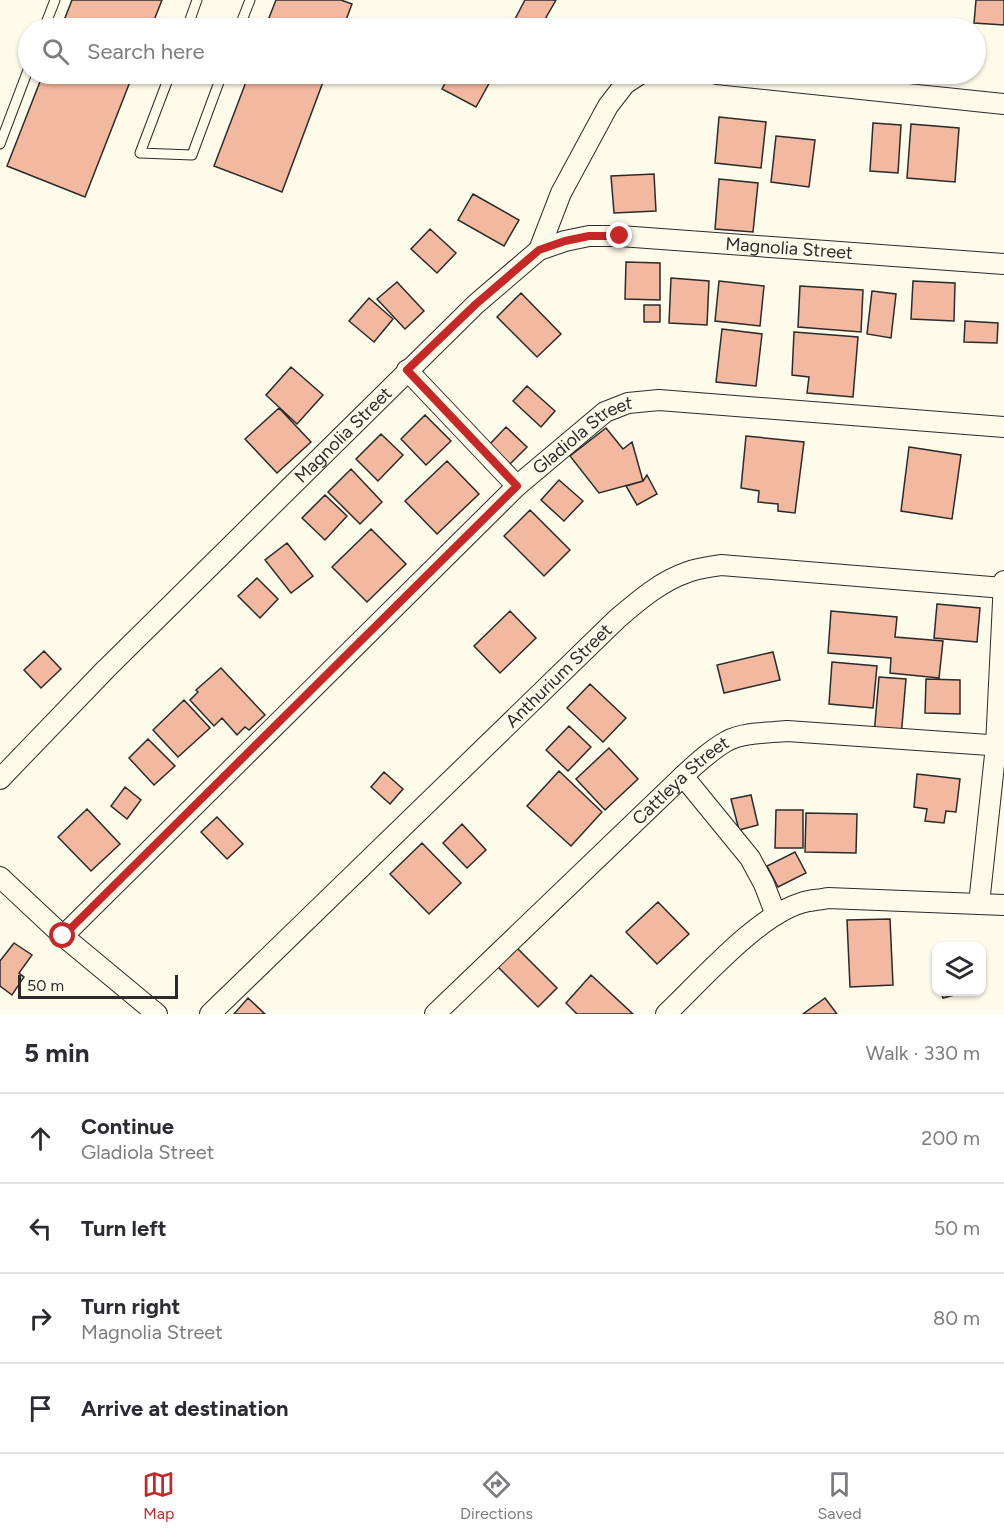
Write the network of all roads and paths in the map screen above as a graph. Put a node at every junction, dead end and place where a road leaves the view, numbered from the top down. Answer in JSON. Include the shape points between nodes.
{"nodes":[{"id":1,"x":56,"y":0,"type":"edge"},
{"id":2,"x":197,"y":0,"type":"edge"},
{"id":3,"x":250,"y":0,"type":"edge"},
{"id":4,"x":48,"y":18,"type":"edge"},
{"id":5,"x":191,"y":18,"type":"edge"},
{"id":6,"x":243,"y":18,"type":"edge"},
{"id":7,"x":23,"y":84,"type":"edge"},
{"id":8,"x":166,"y":84,"type":"edge"},
{"id":9,"x":218,"y":84,"type":"edge"},
{"id":10,"x":625,"y":84,"type":"edge"},
{"id":11,"x":813,"y":84,"type":"edge"},
{"id":12,"x":1004,"y":104,"type":"edge"},
{"id":13,"x":0,"y":144,"type":"edge"},
{"id":14,"x":539,"y":250,"type":"junction"},
{"id":15,"x":1004,"y":264,"type":"edge"},
{"id":16,"x":407,"y":370,"type":"junction"},
{"id":17,"x":1004,"y":427,"type":"edge"},
{"id":18,"x":517,"y":486,"type":"junction"},
{"id":19,"x":1004,"y":581,"type":"edge"},
{"id":20,"x":1004,"y":588,"type":"edge"},
{"id":21,"x":1000,"y":746,"type":"edge"},
{"id":22,"x":683,"y":776,"type":"junction"},
{"id":23,"x":0,"y":779,"type":"edge"},
{"id":24,"x":0,"y":877,"type":"edge"},
{"id":25,"x":979,"y":904,"type":"junction"},
{"id":26,"x":1004,"y":905,"type":"edge"},
{"id":27,"x":776,"y":915,"type":"junction"},
{"id":28,"x":63,"y":936,"type":"junction"},
{"id":29,"x":157,"y":1014,"type":"edge"},
{"id":30,"x":210,"y":1014,"type":"edge"},
{"id":31,"x":435,"y":1014,"type":"edge"},
{"id":32,"x":666,"y":1014,"type":"edge"}],
"edges":[{"from":1,"to":4,"type":"lane"},
{"from":2,"to":5,"type":"lane"},
{"from":3,"to":6,"type":"lane"},
{"from":7,"to":13,"type":"lane"},
{"from":8,"to":9,"type":"lane","via":[[140,153],[192,155]]},
{"from":10,"to":14,"type":"street","via":[[608,106],[561,193]]},
{"from":11,"to":12,"type":"street"},
{"from":14,"to":15,"type":"street","name":"Magnolia Street","via":[[589,236],[620,236]]},
{"from":14,"to":16,"type":"street","name":"Magnolia Street"},
{"from":16,"to":18,"type":"street"},
{"from":16,"to":23,"type":"street","name":"Magnolia Street"},
{"from":17,"to":18,"type":"street","name":"Gladiola Street","via":[[659,400],[628,403],[605,412]]},
{"from":18,"to":28,"type":"street","name":"Gladiola Street"},
{"from":19,"to":20,"type":"street"},
{"from":20,"to":21,"type":"street"},
{"from":20,"to":30,"type":"street","name":"Anthurium Street","via":[[721,565],[688,572],[669,581],[640,598],[617,619]]},
{"from":21,"to":22,"type":"street","name":"Cattleya Street","via":[[760,733],[729,740]]},
{"from":21,"to":25,"type":"street"},
{"from":22,"to":27,"type":"street","via":[[750,858]]},
{"from":22,"to":31,"type":"street","name":"Cattleya Street"},
{"from":24,"to":28,"type":"street"},
{"from":25,"to":26,"type":"street"},
{"from":25,"to":27,"type":"street","via":[[828,898],[800,903]]},
{"from":27,"to":32,"type":"street","via":[[752,932]]},
{"from":28,"to":29,"type":"street"}]}
